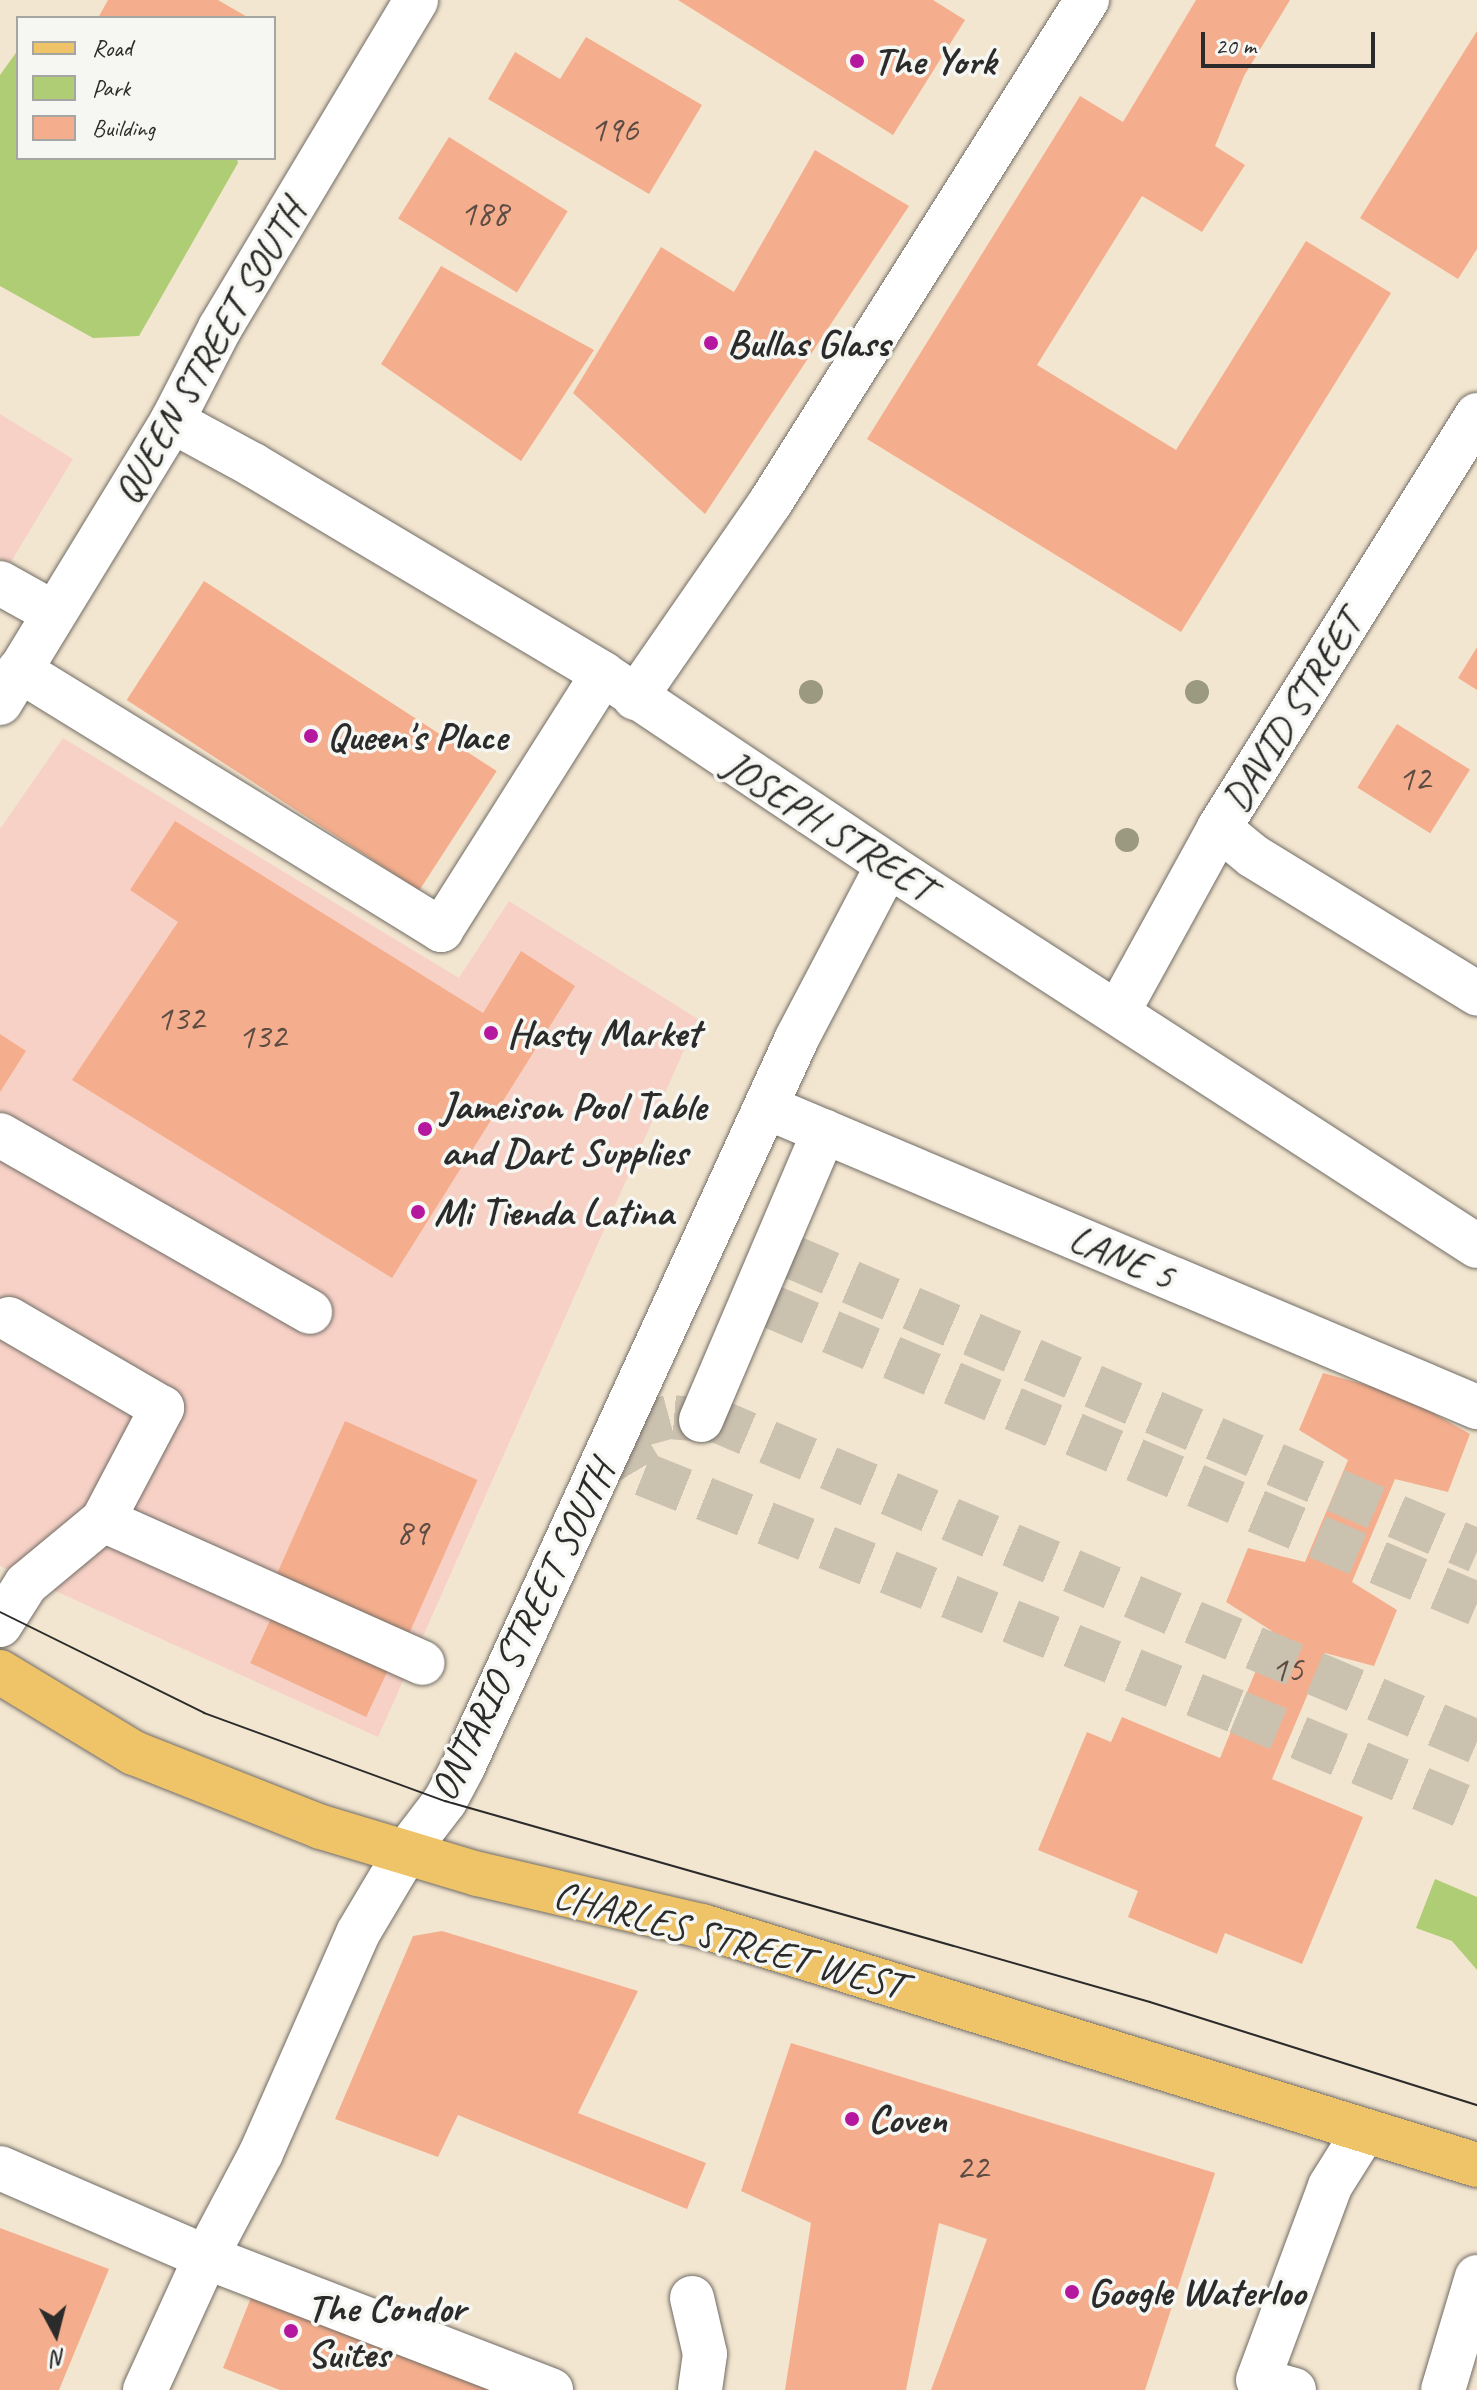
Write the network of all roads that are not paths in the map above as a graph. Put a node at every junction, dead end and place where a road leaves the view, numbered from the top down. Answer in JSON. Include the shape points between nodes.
{"nodes":[{"id":1,"x":1087,"y":0,"type":"edge"},
{"id":2,"x":408,"y":3,"type":"edge"},
{"id":3,"x":1477,"y":415,"type":"edge"},
{"id":4,"x":172,"y":421,"type":"junction"},
{"id":5,"x":0,"y":583,"type":"edge"},
{"id":6,"x":54,"y":613,"type":"junction"},
{"id":7,"x":619,"y":686,"type":"junction"},
{"id":8,"x":10,"y":687,"type":"edge"},
{"id":9,"x":1219,"y":828,"type":"junction"},
{"id":10,"x":888,"y":865,"type":"junction"},
{"id":11,"x":1477,"y":993,"type":"edge"},
{"id":12,"x":1118,"y":1012,"type":"junction"},
{"id":13,"x":766,"y":1107,"type":"junction"},
{"id":14,"x":824,"y":1131,"type":"junction"},
{"id":15,"x":0,"y":1135,"type":"edge"},
{"id":16,"x":1477,"y":1246,"type":"edge"},
{"id":17,"x":310,"y":1312,"type":"dead end"},
{"id":18,"x":9,"y":1319,"type":"dead end"},
{"id":19,"x":1477,"y":1407,"type":"edge"},
{"id":20,"x":701,"y":1420,"type":"dead end"},
{"id":21,"x":103,"y":1520,"type":"junction"},
{"id":22,"x":0,"y":1625,"type":"edge"},
{"id":23,"x":423,"y":1663,"type":"dead end"},
{"id":24,"x":0,"y":1672,"type":"edge"},
{"id":25,"x":406,"y":1852,"type":"junction"},
{"id":26,"x":1364,"y":2132,"type":"junction"},
{"id":27,"x":1477,"y":2165,"type":"edge"},
{"id":28,"x":0,"y":2168,"type":"edge"},
{"id":29,"x":206,"y":2257,"type":"junction"},
{"id":30,"x":1477,"y":2277,"type":"edge"},
{"id":31,"x":692,"y":2298,"type":"dead end"},
{"id":32,"x":145,"y":2390,"type":"edge"},
{"id":33,"x":551,"y":2390,"type":"edge"},
{"id":34,"x":700,"y":2390,"type":"edge"},
{"id":35,"x":1294,"y":2390,"type":"edge"},
{"id":36,"x":1443,"y":2390,"type":"edge"}],
"edges":[{"from":1,"to":7,"type":"street","via":[[770,503]]},
{"from":2,"to":4,"type":"street","name":"QUEEN STREET SOUTH"},
{"from":3,"to":9,"type":"street","name":"DAVID STREET"},
{"from":4,"to":6,"type":"street","name":"QUEEN STREET SOUTH"},
{"from":4,"to":7,"type":"street","name":"JOSEPH STREET"},
{"from":5,"to":6,"type":"street"},
{"from":6,"to":8,"type":"street","name":"QUEEN STREET SOUTH"},
{"from":7,"to":8,"type":"street","via":[[501,837],[441,930]]},
{"from":7,"to":10,"type":"street","name":"JOSEPH STREET"},
{"from":9,"to":11,"type":"street","via":[[1253,856]]},
{"from":9,"to":12,"type":"street","name":"DAVID STREET"},
{"from":10,"to":12,"type":"street","name":"JOSEPH STREET"},
{"from":10,"to":13,"type":"street","name":"ONTARIO STREET SOUTH"},
{"from":12,"to":16,"type":"street","name":"JOSEPH STREET"},
{"from":13,"to":14,"type":"street","name":"LANE 5"},
{"from":13,"to":25,"type":"street","name":"ONTARIO STREET SOUTH","via":[[463,1767]]},
{"from":14,"to":19,"type":"street","name":"LANE 5"},
{"from":14,"to":20,"type":"street"},
{"from":15,"to":17,"type":"street"},
{"from":18,"to":21,"type":"street","via":[[162,1408]]},
{"from":21,"to":22,"type":"street","via":[[26,1584]]},
{"from":21,"to":23,"type":"street"},
{"from":24,"to":25,"type":"main road","name":"CHARLES STREET WEST","via":[[134,1753],[321,1827]]},
{"from":25,"to":26,"type":"main road","name":"CHARLES STREET WEST","via":[[702,1926]]},
{"from":25,"to":29,"type":"street","name":"ONTARIO STREET SOUTH","via":[[358,1933],[261,2153]]},
{"from":26,"to":27,"type":"main road","name":"CHARLES STREET WEST"},
{"from":26,"to":35,"type":"street","via":[[1330,2186],[1258,2380]]},
{"from":28,"to":29,"type":"street"},
{"from":29,"to":32,"type":"street","name":"ONTARIO STREET SOUTH"},
{"from":29,"to":33,"type":"street"},
{"from":30,"to":36,"type":"street"},
{"from":31,"to":34,"type":"street","via":[[705,2354]]}]}
